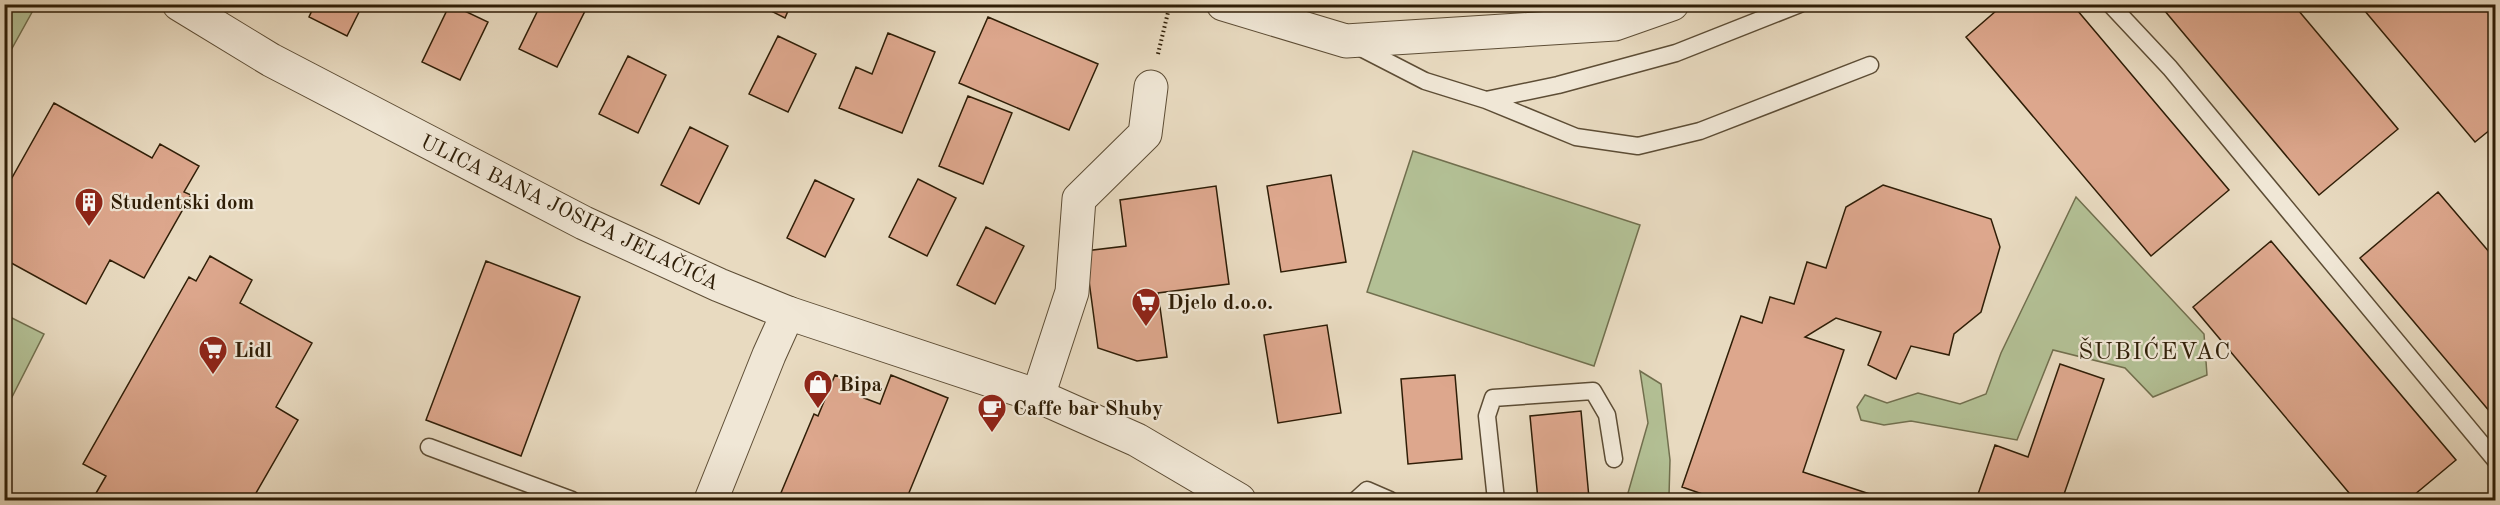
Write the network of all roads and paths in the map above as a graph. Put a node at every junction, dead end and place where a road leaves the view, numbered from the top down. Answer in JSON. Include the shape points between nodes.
{"nodes":[{"id":1,"x":179,"y":4,"type":"edge"},
{"id":2,"x":1170,"y":4,"type":"edge"},
{"id":3,"x":1223,"y":4,"type":"edge"},
{"id":4,"x":1672,"y":4,"type":"edge"},
{"id":5,"x":1800,"y":4,"type":"edge"},
{"id":6,"x":2110,"y":4,"type":"edge"},
{"id":7,"x":1346,"y":41,"type":"junction"},
{"id":8,"x":1870,"y":65,"type":"dead end"},
{"id":9,"x":1151,"y":87,"type":"joint"},
{"id":10,"x":1486,"y":100,"type":"junction"},
{"id":11,"x":788,"y":313,"type":"junction"},
{"id":12,"x":1038,"y":396,"type":"junction"},
{"id":13,"x":429,"y":447,"type":"dead end"},
{"id":14,"x":1614,"y":459,"type":"dead end"},
{"id":15,"x":2496,"y":461,"type":"edge"},
{"id":16,"x":572,"y":501,"type":"edge"},
{"id":17,"x":711,"y":501,"type":"edge"},
{"id":18,"x":1239,"y":501,"type":"edge"},
{"id":19,"x":1356,"y":501,"type":"edge"},
{"id":20,"x":1390,"y":501,"type":"edge"},
{"id":21,"x":1496,"y":501,"type":"edge"}],
"edges":[{"from":1,"to":11,"type":"street","name":"ULICA BANA JOSIPA JELAČIĆA","via":[[271,60],[584,224]]},
{"from":2,"to":9,"type":"path"},
{"from":3,"to":7,"type":"street"},
{"from":4,"to":7,"type":"street","via":[[1615,24]]},
{"from":5,"to":10,"type":"lane","via":[[1676,53]]},
{"from":6,"to":15,"type":"lane","via":[[2170,68]]},
{"from":7,"to":10,"type":"lane","via":[[1425,81]]},
{"from":8,"to":10,"type":"lane","via":[[1700,131],[1638,146],[1576,137]]},
{"from":9,"to":12,"type":"street","via":[[1145,134],[1079,199],[1072,292]]},
{"from":11,"to":12,"type":"street","name":"ULICA BANA JOSIPA JELAČIĆA"},
{"from":11,"to":17,"type":"street"},
{"from":12,"to":18,"type":"street","name":"ULICA BANA JOSIPA JELAČIĆA","via":[[1137,440]]},
{"from":13,"to":16,"type":"lane"},
{"from":14,"to":21,"type":"lane","via":[[1607,415],[1593,392],[1493,398],[1487,416]]},
{"from":19,"to":20,"type":"lane","via":[[1367,490]]}]}
